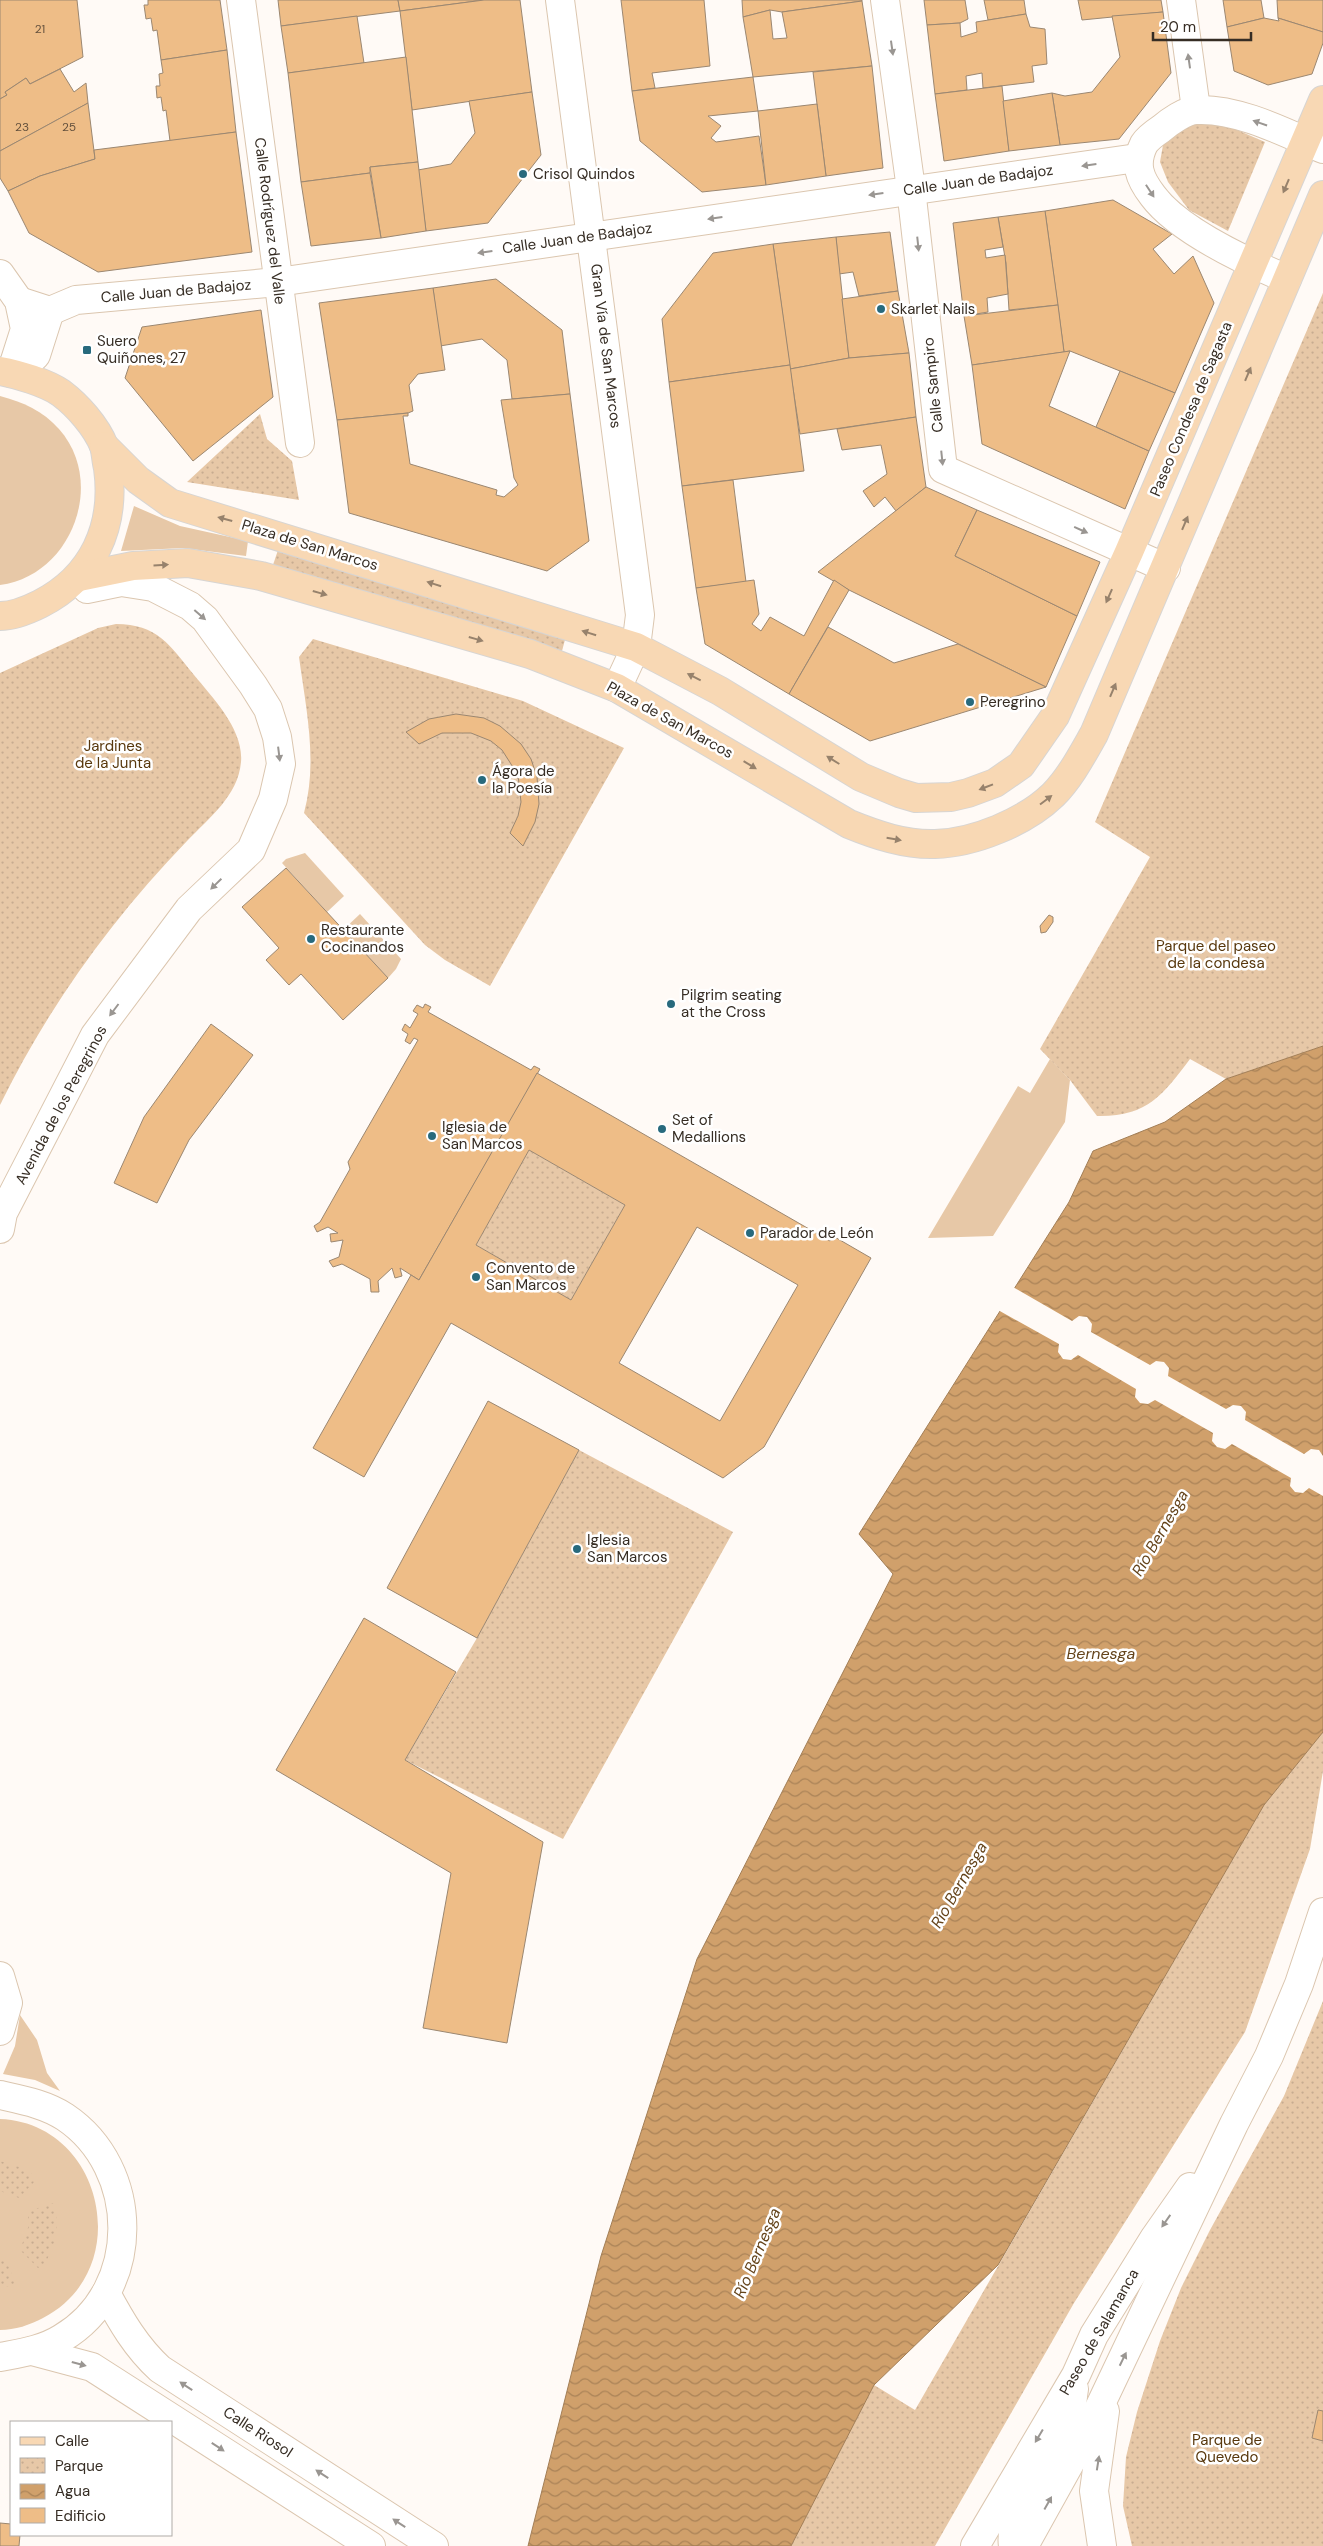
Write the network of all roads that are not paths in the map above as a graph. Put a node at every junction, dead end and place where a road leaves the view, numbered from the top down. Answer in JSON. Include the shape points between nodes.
{"nodes":[{"id":1,"x":241,"y":0,"type":"edge"},
{"id":2,"x":560,"y":0,"type":"edge"},
{"id":3,"x":885,"y":0,"type":"edge"},
{"id":4,"x":1181,"y":0,"type":"edge"},
{"id":5,"x":1323,"y":100,"type":"edge"},
{"id":6,"x":1196,"y":109,"type":"junction"},
{"id":7,"x":1314,"y":145,"type":"edge"},
{"id":8,"x":1137,"y":158,"type":"junction"},
{"id":9,"x":911,"y":189,"type":"junction"},
{"id":10,"x":1323,"y":195,"type":"edge"},
{"id":11,"x":591,"y":236,"type":"junction"},
{"id":12,"x":1253,"y":265,"type":"junction"},
{"id":13,"x":0,"y":274,"type":"edge"},
{"id":14,"x":1287,"y":279,"type":"junction"},
{"id":15,"x":278,"y":282,"type":"junction"},
{"id":16,"x":20,"y":301,"type":"junction"},
{"id":17,"x":50,"y":311,"type":"junction"},
{"id":18,"x":9,"y":373,"type":"edge"},
{"id":19,"x":300,"y":442,"type":"dead end"},
{"id":20,"x":104,"y":446,"type":"junction"},
{"id":21,"x":1129,"y":552,"type":"junction"},
{"id":22,"x":1166,"y":568,"type":"junction"},
{"id":23,"x":79,"y":577,"type":"junction"},
{"id":24,"x":56,"y":596,"type":"junction"},
{"id":25,"x":0,"y":616,"type":"edge"},
{"id":26,"x":636,"y":648,"type":"junction"},
{"id":27,"x":617,"y":688,"type":"junction"},
{"id":28,"x":1055,"y":716,"type":"joint"},
{"id":29,"x":0,"y":1229,"type":"edge"},
{"id":30,"x":1323,"y":1912,"type":"edge"},
{"id":31,"x":0,"y":1976,"type":"edge"},
{"id":32,"x":0,"y":2032,"type":"edge"},
{"id":33,"x":0,"y":2096,"type":"edge"},
{"id":34,"x":1234,"y":2124,"type":"junction"},
{"id":35,"x":106,"y":2293,"type":"junction"},
{"id":36,"x":32,"y":2352,"type":"junction"},
{"id":37,"x":0,"y":2357,"type":"edge"},
{"id":38,"x":1076,"y":2375,"type":"junction"},
{"id":39,"x":1107,"y":2393,"type":"junction"},
{"id":40,"x":371,"y":2546,"type":"edge"},
{"id":41,"x":434,"y":2546,"type":"edge"},
{"id":42,"x":975,"y":2546,"type":"edge"},
{"id":43,"x":1013,"y":2546,"type":"edge"},
{"id":44,"x":1024,"y":2546,"type":"edge"},
{"id":45,"x":1102,"y":2546,"type":"edge"}],
"edges":[{"from":1,"to":15,"type":"street","name":"Calle Rodríguez del Valle"},
{"from":2,"to":11,"type":"street","name":"Gran Vía de San Marcos"},
{"from":3,"to":9,"type":"street","name":"Calle Sampiro","one_way":true},
{"from":6,"to":4,"type":"street","one_way":true},
{"from":5,"to":7,"type":"main road","name":"Paseo Condesa de Sagasta"},
{"from":7,"to":6,"type":"street","one_way":true,"via":[[1237,115]]},
{"from":6,"to":8,"type":"street","via":[[1167,124],[1146,141]]},
{"from":7,"to":12,"type":"main road","name":"Paseo Condesa de Sagasta","one_way":true},
{"from":8,"to":9,"type":"street","name":"Calle Juan de Badajoz","one_way":true},
{"from":8,"to":12,"type":"street","one_way":true,"via":[[1141,177],[1153,197],[1187,227]]},
{"from":9,"to":11,"type":"street","name":"Calle Juan de Badajoz","one_way":true},
{"from":9,"to":21,"type":"street","name":"Calle Sampiro","one_way":true,"via":[[943,469]]},
{"from":10,"to":14,"type":"main road"},
{"from":11,"to":15,"type":"street","name":"Calle Juan de Badajoz","one_way":true},
{"from":11,"to":26,"type":"street","name":"Gran Vía de San Marcos","via":[[640,615]]},
{"from":12,"to":14,"type":"street"},
{"from":12,"to":21,"type":"main road","name":"Paseo Condesa de Sagasta"},
{"from":13,"to":16,"type":"street"},
{"from":22,"to":14,"type":"main road","one_way":true},
{"from":15,"to":17,"type":"street","name":"Calle Juan de Badajoz","via":[[76,300]]},
{"from":15,"to":19,"type":"street","name":"Calle Rodríguez del Valle"},
{"from":16,"to":17,"type":"street"},
{"from":16,"to":18,"type":"street","via":[[25,329]]},
{"from":17,"to":18,"type":"street","via":[[36,355]]},
{"from":18,"to":20,"type":"main road","via":[[60,392],[86,418]]},
{"from":20,"to":23,"type":"main road","via":[[110,482],[108,516],[98,548]]},
{"from":26,"to":20,"type":"main road","name":"Plaza de San Marcos","one_way":true,"via":[[272,532],[170,503],[138,480]]},
{"from":21,"to":22,"type":"street","name":"Calle Sampiro"},
{"from":21,"to":28,"type":"main road","name":"Paseo Condesa de Sagasta","one_way":true},
{"from":27,"to":22,"type":"main road","name":"Plaza de San Marcos","one_way":true,"via":[[849,824],[892,839],[935,844],[981,836],[1018,821],[1053,795],[1074,768],[1094,734]]},
{"from":23,"to":24,"type":"main road"},
{"from":23,"to":27,"type":"main road","name":"Plaza de San Marcos","one_way":true,"via":[[133,566],[188,563],[261,576],[530,654]]},
{"from":24,"to":25,"type":"main road","via":[[31,608]]},
{"from":24,"to":29,"type":"street","name":"Avenida de los Peregrinos","one_way":true,"via":[[121,582],[137,583],[153,587],[190,606],[217,634],[268,709],[281,764],[273,800],[251,850],[190,909],[95,1036],[3,1213]]},
{"from":26,"to":27,"type":"street","name":"Gran Vía de San Marcos"},
{"from":28,"to":26,"type":"main road","name":"Plaza de San Marcos","one_way":true,"via":[[1021,765],[995,783],[951,797],[916,798],[860,777],[720,691]]},
{"from":30,"to":34,"type":"street","name":"Paseo de Salamanca","via":[[1270,2056]]},
{"from":31,"to":32,"type":"street","via":[[8,2003]]},
{"from":33,"to":35,"type":"street","via":[[33,2102],[64,2116],[91,2139],[110,2168],[123,2210],[122,2252]]},
{"from":34,"to":38,"type":"street","name":"Paseo de Salamanca","one_way":true,"via":[[1155,2237],[1094,2335]]},
{"from":39,"to":34,"type":"street","name":"Paseo de Salamanca","one_way":true},
{"from":35,"to":36,"type":"street","via":[[87,2318],[62,2338]]},
{"from":41,"to":35,"type":"street","name":"Calle Riosol","one_way":true,"via":[[160,2368],[130,2335]]},
{"from":36,"to":37,"type":"street"},
{"from":36,"to":40,"type":"street","one_way":true,"via":[[92,2367]]},
{"from":38,"to":42,"type":"street","name":"Paseo de Salamanca","one_way":true},
{"from":38,"to":43,"type":"street","via":[[1068,2427],[1014,2522]]},
{"from":44,"to":39,"type":"street","name":"Paseo de Salamanca","one_way":true},
{"from":45,"to":39,"type":"street","one_way":true,"via":[[1094,2491]]}]}
